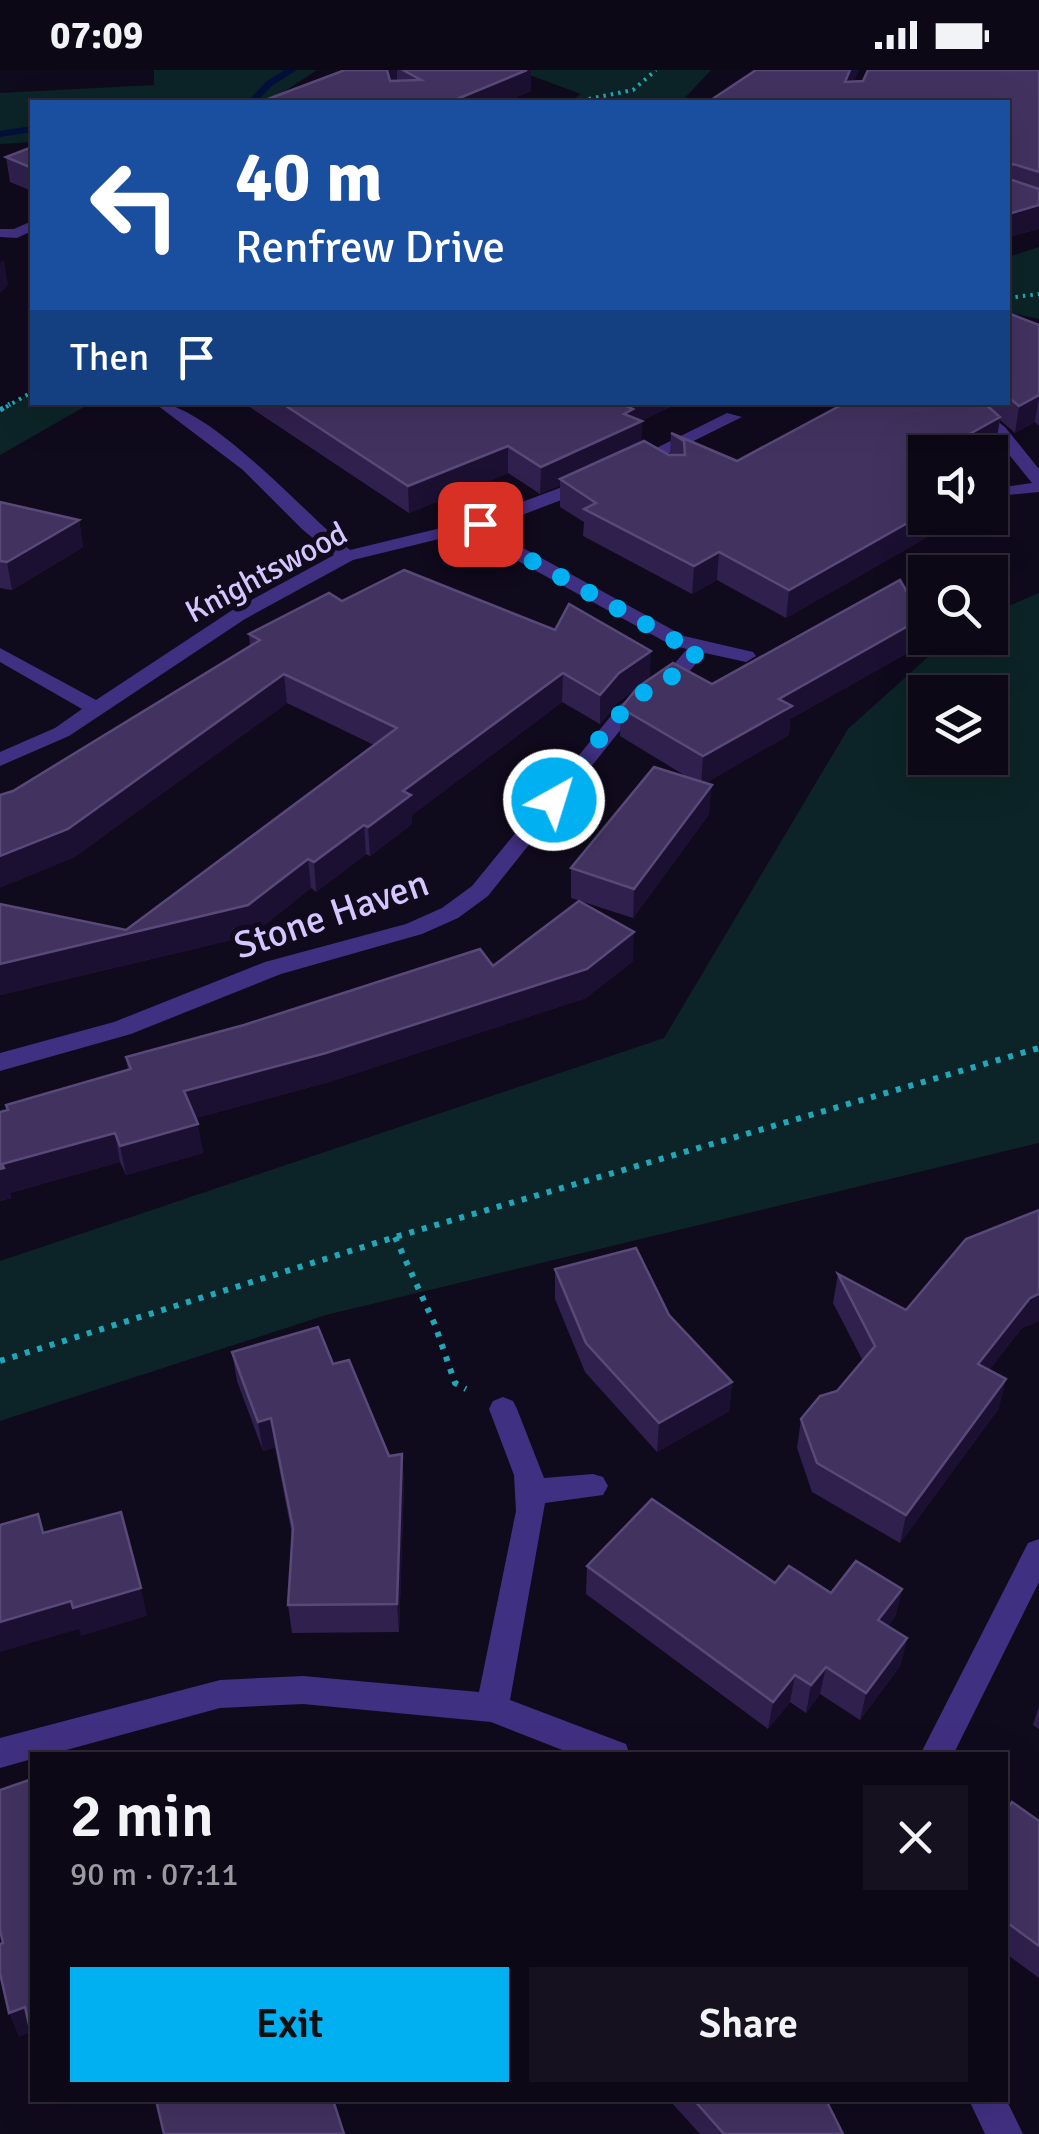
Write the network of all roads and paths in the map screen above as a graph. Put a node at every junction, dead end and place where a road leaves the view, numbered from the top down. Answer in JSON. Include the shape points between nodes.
{"nodes":[{"id":1,"x":656,"y":70,"type":"edge"},
{"id":2,"x":584,"y":100,"type":"edge"},
{"id":3,"x":0,"y":233,"type":"edge"},
{"id":4,"x":25,"y":237,"type":"edge"},
{"id":5,"x":1039,"y":294,"type":"edge"},
{"id":6,"x":1010,"y":298,"type":"edge"},
{"id":7,"x":30,"y":393,"type":"edge"},
{"id":8,"x":165,"y":405,"type":"edge"},
{"id":9,"x":966,"y":405,"type":"edge"},
{"id":10,"x":0,"y":410,"type":"edge"},
{"id":11,"x":732,"y":417,"type":"dead end"},
{"id":12,"x":1039,"y":484,"type":"edge"},
{"id":13,"x":1008,"y":491,"type":"edge"},
{"id":14,"x":480,"y":524,"type":"junction"},
{"id":15,"x":347,"y":556,"type":"junction"},
{"id":16,"x":698,"y":648,"type":"junction"},
{"id":17,"x":0,"y":654,"type":"edge"},
{"id":18,"x":746,"y":656,"type":"dead end"},
{"id":19,"x":97,"y":709,"type":"junction"},
{"id":20,"x":0,"y":760,"type":"edge"},
{"id":21,"x":1039,"y":1048,"type":"edge"},
{"id":22,"x":0,"y":1062,"type":"edge"},
{"id":23,"x":395,"y":1238,"type":"junction"},
{"id":24,"x":0,"y":1361,"type":"edge"},
{"id":25,"x":503,"y":1409,"type":"joint"},
{"id":26,"x":593,"y":1486,"type":"dead end"},
{"id":27,"x":531,"y":1492,"type":"junction"},
{"id":28,"x":1039,"y":1552,"type":"edge"},
{"id":29,"x":492,"y":1708,"type":"junction"},
{"id":30,"x":606,"y":1752,"type":"edge"},
{"id":31,"x":938,"y":1752,"type":"edge"},
{"id":32,"x":0,"y":1753,"type":"edge"},
{"id":33,"x":988,"y":2102,"type":"edge"},
{"id":34,"x":1005,"y":2134,"type":"edge"}],
"edges":[{"from":1,"to":2,"type":"path","via":[[632,90]]},
{"from":3,"to":4,"type":"street"},
{"from":5,"to":6,"type":"path"},
{"from":7,"to":10,"type":"path"},
{"from":8,"to":15,"type":"street","via":[[249,466]]},
{"from":9,"to":12,"type":"street","via":[[999,431]]},
{"from":11,"to":14,"type":"street","name":"Knightswood","via":[[653,462]]},
{"from":12,"to":13,"type":"street"},
{"from":14,"to":15,"type":"street","name":"Knightswood"},
{"from":14,"to":16,"type":"street","via":[[507,547]]},
{"from":15,"to":19,"type":"street","name":"Knightswood","via":[[238,615]]},
{"from":16,"to":18,"type":"street"},
{"from":16,"to":22,"type":"street","name":"Stone Haven","via":[[691,666],[644,692],[627,710],[480,890],[450,913],[273,968],[122,1028]]},
{"from":17,"to":19,"type":"street"},
{"from":19,"to":20,"type":"street","name":"Knightswood"},
{"from":21,"to":23,"type":"path"},
{"from":23,"to":24,"type":"path"},
{"from":23,"to":25,"type":"path","via":[[455,1383]]},
{"from":25,"to":27,"type":"street"},
{"from":26,"to":27,"type":"street"},
{"from":27,"to":29,"type":"street"},
{"from":28,"to":31,"type":"street"},
{"from":29,"to":30,"type":"street"},
{"from":29,"to":32,"type":"street","via":[[303,1690],[220,1694]]},
{"from":33,"to":34,"type":"street"}]}
